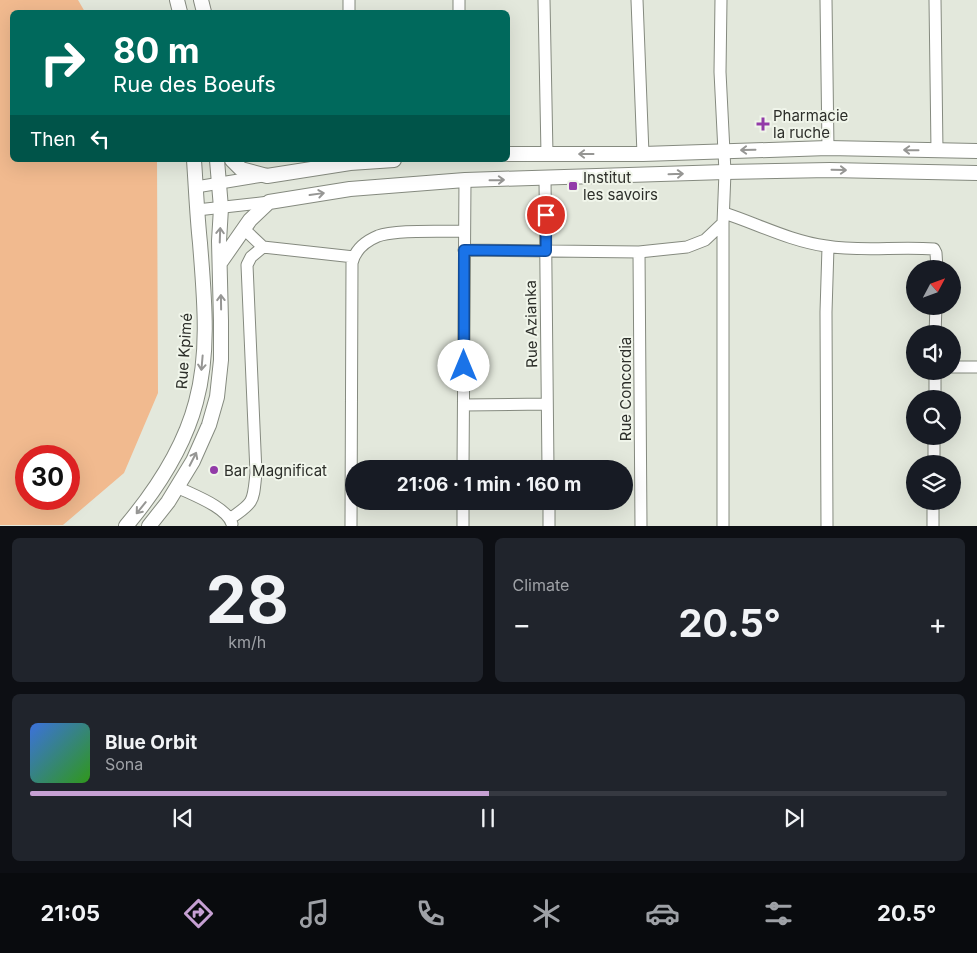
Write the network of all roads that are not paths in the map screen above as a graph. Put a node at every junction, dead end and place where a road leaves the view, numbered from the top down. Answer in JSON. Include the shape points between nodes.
{"nodes":[{"id":1,"x":544,"y":0,"type":"edge"},
{"id":2,"x":637,"y":0,"type":"edge"},
{"id":3,"x":721,"y":0,"type":"edge"},
{"id":4,"x":826,"y":0,"type":"edge"},
{"id":5,"x":935,"y":0,"type":"edge"},
{"id":6,"x":828,"y":148,"type":"junction"},
{"id":7,"x":937,"y":150,"type":"junction"},
{"id":8,"x":724,"y":151,"type":"junction"},
{"id":9,"x":977,"y":151,"type":"edge"},
{"id":10,"x":510,"y":154,"type":"edge"},
{"id":11,"x":546,"y":154,"type":"junction"},
{"id":12,"x":643,"y":154,"type":"junction"},
{"id":13,"x":194,"y":162,"type":"edge"},
{"id":14,"x":217,"y":162,"type":"edge"},
{"id":15,"x":234,"y":162,"type":"edge"},
{"id":16,"x":350,"y":162,"type":"edge"},
{"id":17,"x":725,"y":172,"type":"junction"},
{"id":18,"x":977,"y":174,"type":"edge"},
{"id":19,"x":267,"y":176,"type":"junction"},
{"id":20,"x":545,"y":178,"type":"junction"},
{"id":21,"x":465,"y":180,"type":"junction"},
{"id":22,"x":219,"y":182,"type":"junction"},
{"id":23,"x":196,"y":187,"type":"junction"},
{"id":24,"x":269,"y":202,"type":"junction"},
{"id":25,"x":221,"y":208,"type":"junction"},
{"id":26,"x":197,"y":210,"type":"junction"},
{"id":27,"x":723,"y":218,"type":"junction"},
{"id":28,"x":244,"y":229,"type":"junction"},
{"id":29,"x":464,"y":231,"type":"junction"},
{"id":30,"x":263,"y":247,"type":"junction"},
{"id":31,"x":828,"y":247,"type":"junction"},
{"id":32,"x":464,"y":250,"type":"junction"},
{"id":33,"x":546,"y":251,"type":"junction"},
{"id":34,"x":639,"y":252,"type":"junction"},
{"id":35,"x":354,"y":257,"type":"junction"},
{"id":36,"x":936,"y":260,"type":"edge"},
{"id":37,"x":220,"y":263,"type":"junction"},
{"id":38,"x":961,"y":367,"type":"edge"},
{"id":39,"x":977,"y":367,"type":"edge"},
{"id":40,"x":547,"y":404,"type":"junction"},
{"id":41,"x":464,"y":405,"type":"junction"},
{"id":42,"x":352,"y":460,"type":"edge"},
{"id":43,"x":463,"y":460,"type":"edge"},
{"id":44,"x":548,"y":460,"type":"edge"},
{"id":45,"x":177,"y":487,"type":"junction"},
{"id":46,"x":351,"y":510,"type":"edge"},
{"id":47,"x":463,"y":510,"type":"edge"},
{"id":48,"x":549,"y":510,"type":"edge"},
{"id":49,"x":934,"y":510,"type":"edge"},
{"id":50,"x":232,"y":522,"type":"edge"},
{"id":51,"x":152,"y":523,"type":"edge"},
{"id":52,"x":126,"y":526,"type":"edge"},
{"id":53,"x":351,"y":526,"type":"edge"},
{"id":54,"x":463,"y":526,"type":"edge"},
{"id":55,"x":549,"y":526,"type":"edge"},
{"id":56,"x":641,"y":526,"type":"edge"},
{"id":57,"x":723,"y":526,"type":"edge"},
{"id":58,"x":827,"y":526,"type":"edge"},
{"id":59,"x":933,"y":526,"type":"edge"}],
"edges":[{"from":1,"to":11,"type":"street"},
{"from":2,"to":12,"type":"street"},
{"from":3,"to":8,"type":"street"},
{"from":4,"to":6,"type":"street"},
{"from":5,"to":7,"type":"street"},
{"from":7,"to":6,"type":"main road","one_way":true},
{"from":6,"to":8,"type":"main road","one_way":true},
{"from":7,"to":9,"type":"main road"},
{"from":8,"to":12,"type":"main road"},
{"from":8,"to":17,"type":"street"},
{"from":10,"to":11,"type":"main road"},
{"from":12,"to":11,"type":"main road","one_way":true},
{"from":13,"to":23,"type":"main road","name":"Rue Kpimé"},
{"from":14,"to":22,"type":"main road"},
{"from":15,"to":19,"type":"main road","via":[[241,169]]},
{"from":16,"to":19,"type":"main road"},
{"from":17,"to":18,"type":"main road","one_way":true,"via":[[830,170]]},
{"from":20,"to":17,"type":"main road","one_way":true},
{"from":17,"to":27,"type":"street"},
{"from":19,"to":22,"type":"street"},
{"from":21,"to":20,"type":"main road","one_way":true},
{"from":20,"to":33,"type":"street","name":"Rue Azianka"},
{"from":24,"to":21,"type":"main road","one_way":true,"via":[[350,190]]},
{"from":21,"to":29,"type":"street"},
{"from":22,"to":23,"type":"street"},
{"from":22,"to":25,"type":"main road"},
{"from":23,"to":26,"type":"main road","name":"Rue Kpimé"},
{"from":24,"to":25,"type":"street"},
{"from":24,"to":28,"type":"main road"},
{"from":25,"to":26,"type":"street"},
{"from":37,"to":25,"type":"main road","one_way":true},
{"from":26,"to":52,"type":"main road","name":"Rue Kpimé","one_way":true,"via":[[204,309],[204,346],[197,400],[180,446],[162,478]]},
{"from":27,"to":31,"type":"street"},
{"from":27,"to":34,"type":"street","via":[[712,234],[697,245]]},
{"from":27,"to":57,"type":"street"},
{"from":28,"to":30,"type":"street"},
{"from":28,"to":37,"type":"main road"},
{"from":29,"to":32,"type":"street"},
{"from":29,"to":35,"type":"street","via":[[379,236],[366,242]]},
{"from":30,"to":35,"type":"street"},
{"from":30,"to":50,"type":"street","via":[[247,265],[255,480],[252,500]]},
{"from":31,"to":36,"type":"street","via":[[934,249]]},
{"from":31,"to":58,"type":"street"},
{"from":32,"to":33,"type":"street"},
{"from":32,"to":41,"type":"street"},
{"from":33,"to":34,"type":"street"},
{"from":33,"to":40,"type":"street","name":"Rue Azianka"},
{"from":34,"to":56,"type":"street","name":"Rue Concordia"},
{"from":35,"to":42,"type":"street"},
{"from":45,"to":37,"type":"main road","one_way":true,"via":[[192,461],[217,397],[221,360]]},
{"from":38,"to":39,"type":"street"},
{"from":40,"to":41,"type":"street"},
{"from":40,"to":44,"type":"street","name":"Rue Azianka"},
{"from":41,"to":43,"type":"street"},
{"from":45,"to":50,"type":"street","via":[[221,509]]},
{"from":45,"to":51,"type":"main road"},
{"from":46,"to":53,"type":"street"},
{"from":47,"to":54,"type":"street"},
{"from":48,"to":55,"type":"street"},
{"from":49,"to":59,"type":"street"}]}
